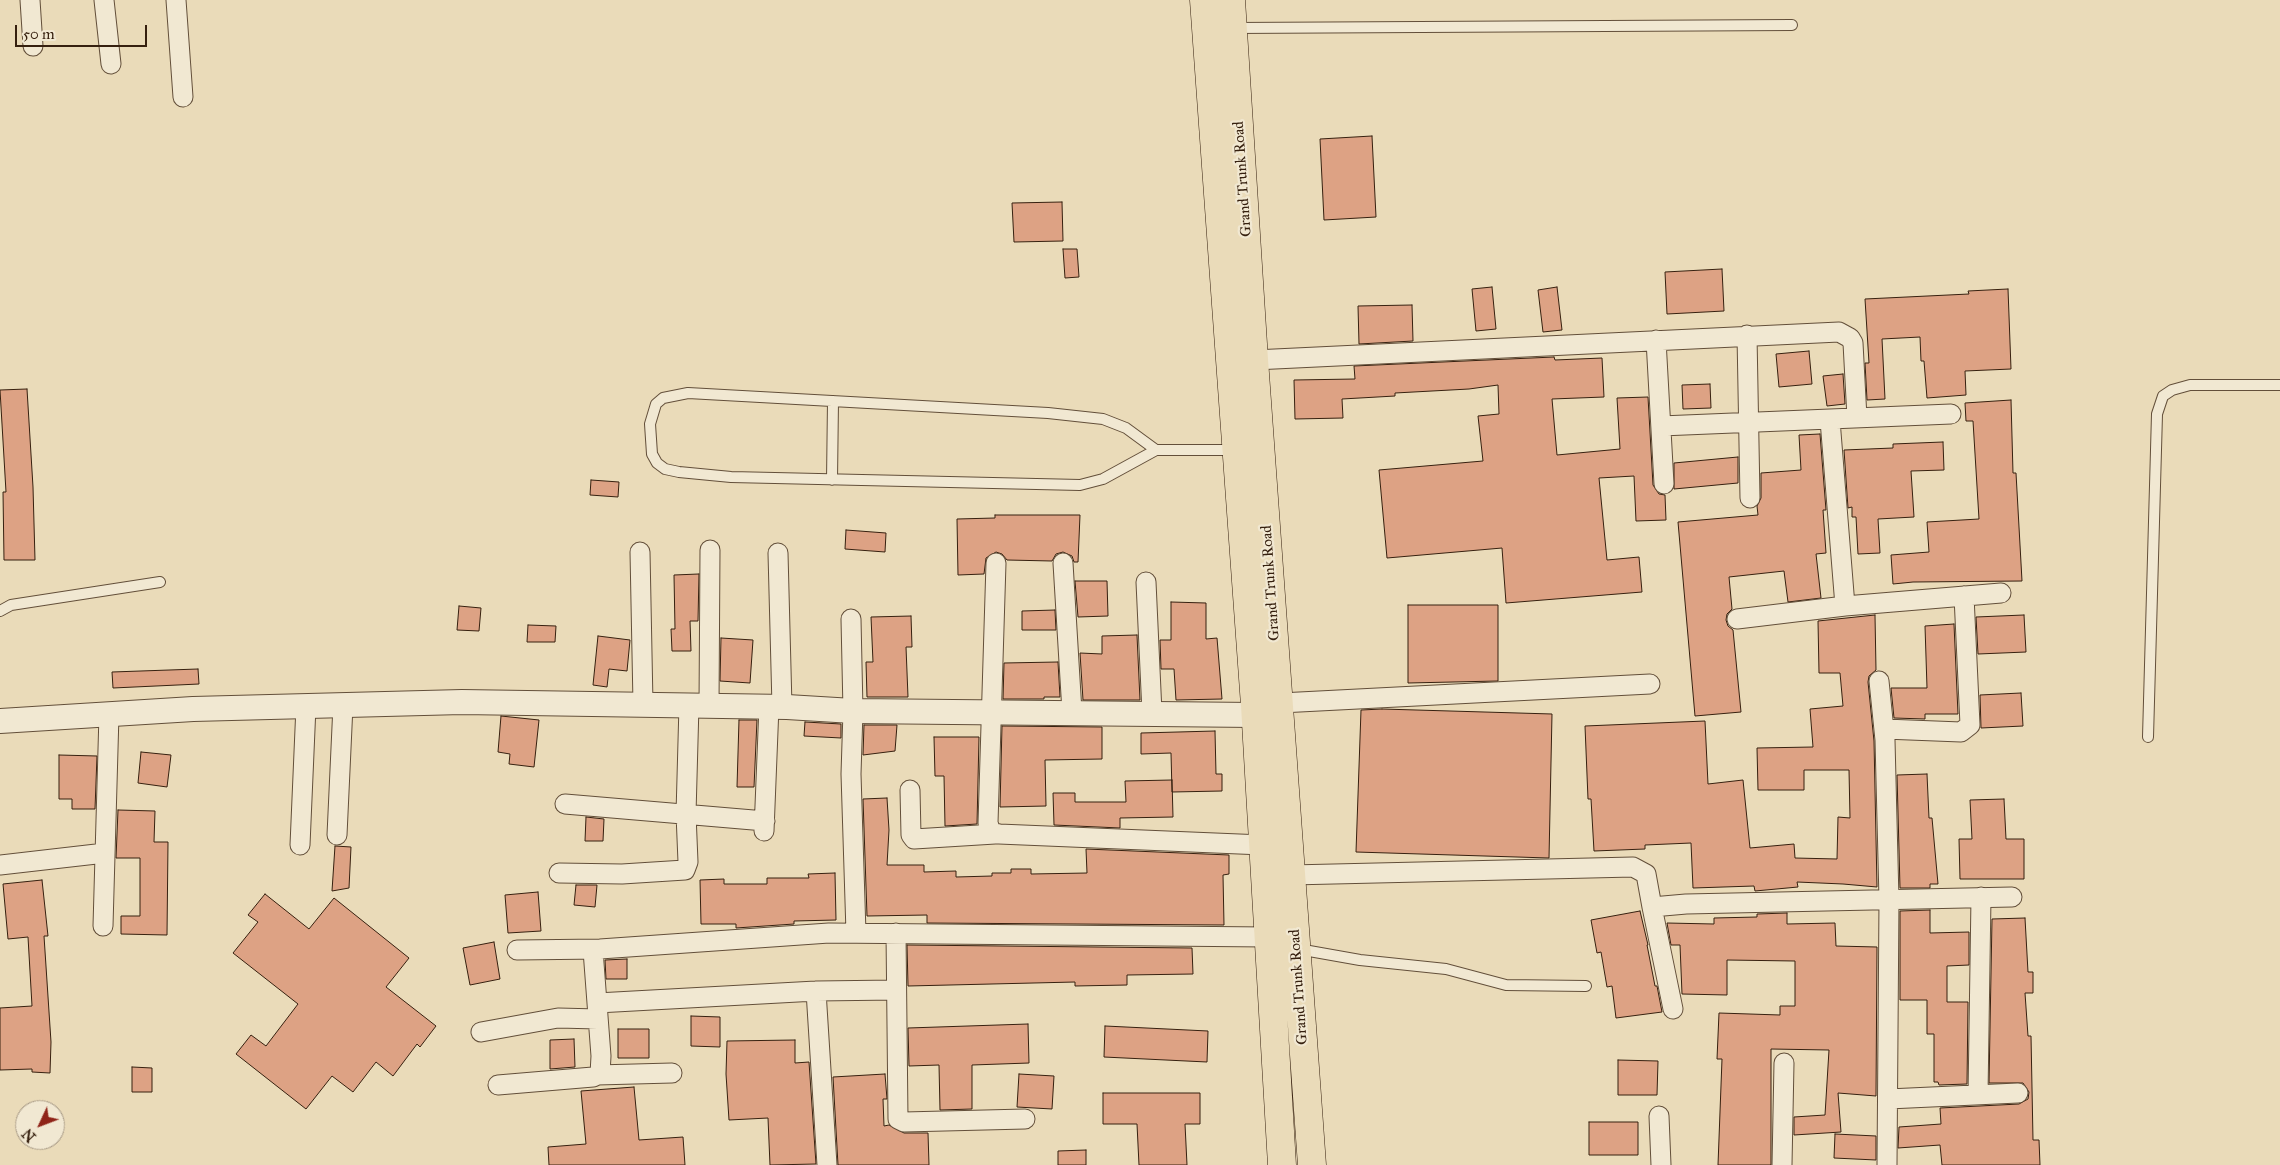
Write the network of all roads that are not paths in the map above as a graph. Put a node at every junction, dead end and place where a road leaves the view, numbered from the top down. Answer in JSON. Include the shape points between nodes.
{"nodes":[{"id":1,"x":30,"y":0,"type":"edge"},
{"id":2,"x":104,"y":0,"type":"edge"},
{"id":3,"x":176,"y":0,"type":"edge"},
{"id":4,"x":1204,"y":0,"type":"edge"},
{"id":5,"x":1231,"y":0,"type":"edge"},
{"id":6,"x":1792,"y":25,"type":"dead end"},
{"id":7,"x":1233,"y":28,"type":"junction"},
{"id":8,"x":32,"y":46,"type":"dead end"},
{"id":9,"x":111,"y":64,"type":"dead end"},
{"id":10,"x":183,"y":97,"type":"dead end"},
{"id":11,"x":1747,"y":335,"type":"junction"},
{"id":12,"x":1656,"y":340,"type":"junction"},
{"id":13,"x":1254,"y":360,"type":"junction"},
{"id":14,"x":2280,"y":385,"type":"edge"},
{"id":15,"x":833,"y":401,"type":"junction"},
{"id":16,"x":1951,"y":414,"type":"dead end"},
{"id":17,"x":1857,"y":418,"type":"junction"},
{"id":18,"x":1830,"y":420,"type":"junction"},
{"id":19,"x":1750,"y":423,"type":"junction"},
{"id":20,"x":1661,"y":426,"type":"junction"},
{"id":21,"x":1156,"y":450,"type":"junction"},
{"id":22,"x":1237,"y":450,"type":"junction"},
{"id":23,"x":832,"y":480,"type":"junction"},
{"id":24,"x":1664,"y":484,"type":"dead end"},
{"id":25,"x":1750,"y":498,"type":"dead end"},
{"id":26,"x":710,"y":550,"type":"dead end"},
{"id":27,"x":640,"y":552,"type":"dead end"},
{"id":28,"x":778,"y":553,"type":"dead end"},
{"id":29,"x":996,"y":563,"type":"dead end"},
{"id":30,"x":1063,"y":563,"type":"dead end"},
{"id":31,"x":160,"y":582,"type":"dead end"},
{"id":32,"x":1146,"y":582,"type":"dead end"},
{"id":33,"x":2001,"y":593,"type":"dead end"},
{"id":34,"x":1964,"y":596,"type":"junction"},
{"id":35,"x":1845,"y":606,"type":"junction"},
{"id":36,"x":0,"y":611,"type":"edge"},
{"id":37,"x":851,"y":619,"type":"dead end"},
{"id":38,"x":1737,"y":619,"type":"dead end"},
{"id":39,"x":1879,"y":681,"type":"dead end"},
{"id":40,"x":1650,"y":684,"type":"dead end"},
{"id":41,"x":643,"y":704,"type":"junction"},
{"id":42,"x":1280,"y":704,"type":"junction"},
{"id":43,"x":343,"y":705,"type":"junction"},
{"id":44,"x":699,"y":705,"type":"junction"},
{"id":45,"x":306,"y":706,"type":"junction"},
{"id":46,"x":776,"y":707,"type":"junction"},
{"id":47,"x":853,"y":711,"type":"junction"},
{"id":48,"x":992,"y":711,"type":"junction"},
{"id":49,"x":1072,"y":712,"type":"junction"},
{"id":50,"x":1152,"y":713,"type":"junction"},
{"id":51,"x":109,"y":714,"type":"junction"},
{"id":52,"x":1255,"y":715,"type":"junction"},
{"id":53,"x":0,"y":721,"type":"edge"},
{"id":54,"x":1884,"y":729,"type":"junction"},
{"id":55,"x":2148,"y":737,"type":"dead end"},
{"id":56,"x":910,"y":790,"type":"dead end"},
{"id":57,"x":565,"y":804,"type":"dead end"},
{"id":58,"x":686,"y":814,"type":"junction"},
{"id":59,"x":995,"y":834,"type":"junction"},
{"id":60,"x":337,"y":835,"type":"dead end"},
{"id":61,"x":300,"y":845,"type":"dead end"},
{"id":62,"x":1263,"y":845,"type":"junction"},
{"id":63,"x":105,"y":853,"type":"junction"},
{"id":64,"x":0,"y":865,"type":"edge"},
{"id":65,"x":559,"y":874,"type":"dead end"},
{"id":66,"x":1292,"y":875,"type":"junction"},
{"id":67,"x":1981,"y":897,"type":"junction"},
{"id":68,"x":2012,"y":897,"type":"dead end"},
{"id":69,"x":1889,"y":900,"type":"junction"},
{"id":70,"x":1652,"y":907,"type":"junction"},
{"id":71,"x":104,"y":926,"type":"dead end"},
{"id":72,"x":856,"y":933,"type":"junction"},
{"id":73,"x":896,"y":933,"type":"junction"},
{"id":74,"x":1268,"y":937,"type":"junction"},
{"id":75,"x":1297,"y":949,"type":"junction"},
{"id":76,"x":517,"y":950,"type":"dead end"},
{"id":77,"x":592,"y":950,"type":"junction"},
{"id":78,"x":1586,"y":986,"type":"dead end"},
{"id":79,"x":896,"y":990,"type":"junction"},
{"id":80,"x":816,"y":991,"type":"junction"},
{"id":81,"x":1673,"y":1009,"type":"dead end"},
{"id":82,"x":597,"y":1011,"type":"junction"},
{"id":83,"x":481,"y":1032,"type":"dead end"},
{"id":84,"x":1784,"y":1063,"type":"dead end"},
{"id":85,"x":672,"y":1073,"type":"dead end"},
{"id":86,"x":597,"y":1075,"type":"junction"},
{"id":87,"x":498,"y":1085,"type":"dead end"},
{"id":88,"x":2018,"y":1093,"type":"dead end"},
{"id":89,"x":1978,"y":1095,"type":"junction"},
{"id":90,"x":1888,"y":1099,"type":"junction"},
{"id":91,"x":1659,"y":1116,"type":"dead end"},
{"id":92,"x":1025,"y":1119,"type":"dead end"},
{"id":93,"x":827,"y":1165,"type":"edge"},
{"id":94,"x":1282,"y":1165,"type":"edge"},
{"id":95,"x":1312,"y":1165,"type":"edge"},
{"id":96,"x":1661,"y":1165,"type":"edge"},
{"id":97,"x":1782,"y":1165,"type":"edge"},
{"id":98,"x":1887,"y":1165,"type":"edge"}],
"edges":[{"from":1,"to":8,"type":"street"},
{"from":2,"to":9,"type":"street"},
{"from":3,"to":10,"type":"street"},
{"from":4,"to":22,"type":"highway","name":"Grand Trunk Road"},
{"from":5,"to":7,"type":"highway","name":"Grand Trunk Road"},
{"from":6,"to":7,"type":"lane"},
{"from":7,"to":13,"type":"highway","name":"Grand Trunk Road"},
{"from":11,"to":12,"type":"street"},
{"from":11,"to":17,"type":"street","via":[[1846,334],[1853,343]]},
{"from":11,"to":19,"type":"street"},
{"from":12,"to":13,"type":"street"},
{"from":12,"to":20,"type":"street"},
{"from":13,"to":42,"type":"highway","name":"Grand Trunk Road"},
{"from":14,"to":55,"type":"lane","via":[[2190,385],[2163,396],[2157,414]]},
{"from":15,"to":21,"type":"lane","via":[[1103,418],[1126,428]]},
{"from":15,"to":23,"type":"lane"},
{"from":15,"to":23,"type":"lane","via":[[688,392],[663,398],[656,404],[650,424],[652,454],[665,469],[731,477]]},
{"from":16,"to":17,"type":"street"},
{"from":17,"to":18,"type":"street"},
{"from":18,"to":19,"type":"street"},
{"from":18,"to":35,"type":"street"},
{"from":19,"to":20,"type":"street"},
{"from":19,"to":25,"type":"street"},
{"from":20,"to":24,"type":"street"},
{"from":21,"to":22,"type":"lane"},
{"from":21,"to":23,"type":"lane","via":[[1103,479],[1080,485]]},
{"from":22,"to":52,"type":"highway","name":"Grand Trunk Road"},
{"from":26,"to":44,"type":"street"},
{"from":27,"to":41,"type":"street"},
{"from":28,"to":46,"type":"street"},
{"from":29,"to":48,"type":"street"},
{"from":30,"to":49,"type":"street"},
{"from":31,"to":36,"type":"lane","via":[[12,605]]},
{"from":32,"to":50,"type":"street"},
{"from":33,"to":34,"type":"street"},
{"from":34,"to":35,"type":"street"},
{"from":34,"to":54,"type":"street","via":[[1970,725],[1961,732]]},
{"from":35,"to":38,"type":"street"},
{"from":37,"to":47,"type":"street"},
{"from":39,"to":54,"type":"street"},
{"from":40,"to":42,"type":"street"},
{"from":41,"to":43,"type":"street","via":[[462,702]]},
{"from":41,"to":44,"type":"street"},
{"from":42,"to":66,"type":"highway","name":"Grand Trunk Road"},
{"from":43,"to":45,"type":"street"},
{"from":43,"to":60,"type":"street"},
{"from":44,"to":46,"type":"street"},
{"from":44,"to":58,"type":"street"},
{"from":45,"to":51,"type":"street"},
{"from":45,"to":61,"type":"street"},
{"from":46,"to":47,"type":"street"},
{"from":46,"to":58,"type":"street","via":[[765,826]]},
{"from":47,"to":48,"type":"street"},
{"from":47,"to":72,"type":"street","via":[[851,774]]},
{"from":48,"to":49,"type":"street"},
{"from":48,"to":59,"type":"street","via":[[988,823]]},
{"from":49,"to":50,"type":"street"},
{"from":50,"to":52,"type":"street"},
{"from":51,"to":53,"type":"street"},
{"from":51,"to":63,"type":"street"},
{"from":52,"to":62,"type":"highway","name":"Grand Trunk Road"},
{"from":54,"to":69,"type":"street"},
{"from":56,"to":59,"type":"street","via":[[910,836],[914,839]]},
{"from":57,"to":58,"type":"street"},
{"from":58,"to":65,"type":"street","via":[[688,862],[685,870],[639,874]]},
{"from":59,"to":62,"type":"street"},
{"from":62,"to":74,"type":"highway","name":"Grand Trunk Road"},
{"from":63,"to":64,"type":"street"},
{"from":63,"to":71,"type":"street"},
{"from":66,"to":70,"type":"street","via":[[1634,867],[1646,874]]},
{"from":66,"to":75,"type":"highway","name":"Grand Trunk Road"},
{"from":67,"to":68,"type":"street"},
{"from":67,"to":69,"type":"street"},
{"from":67,"to":89,"type":"street"},
{"from":69,"to":70,"type":"street"},
{"from":69,"to":90,"type":"street"},
{"from":70,"to":81,"type":"street"},
{"from":72,"to":73,"type":"street"},
{"from":72,"to":77,"type":"street"},
{"from":73,"to":74,"type":"street"},
{"from":73,"to":79,"type":"street"},
{"from":74,"to":94,"type":"highway","name":"Grand Trunk Road"},
{"from":75,"to":78,"type":"lane","via":[[1341,958],[1454,970],[1506,985]]},
{"from":75,"to":95,"type":"highway","name":"Grand Trunk Road"},
{"from":76,"to":77,"type":"street"},
{"from":77,"to":82,"type":"street"},
{"from":79,"to":80,"type":"street"},
{"from":79,"to":92,"type":"street","via":[[898,1119],[904,1122]]},
{"from":80,"to":82,"type":"street"},
{"from":80,"to":93,"type":"street"},
{"from":82,"to":83,"type":"street"},
{"from":82,"to":86,"type":"street","via":[[601,1070]]},
{"from":84,"to":97,"type":"street"},
{"from":85,"to":86,"type":"street"},
{"from":86,"to":87,"type":"street"},
{"from":88,"to":89,"type":"street"},
{"from":89,"to":90,"type":"street"},
{"from":90,"to":98,"type":"street"},
{"from":91,"to":96,"type":"street"}]}
